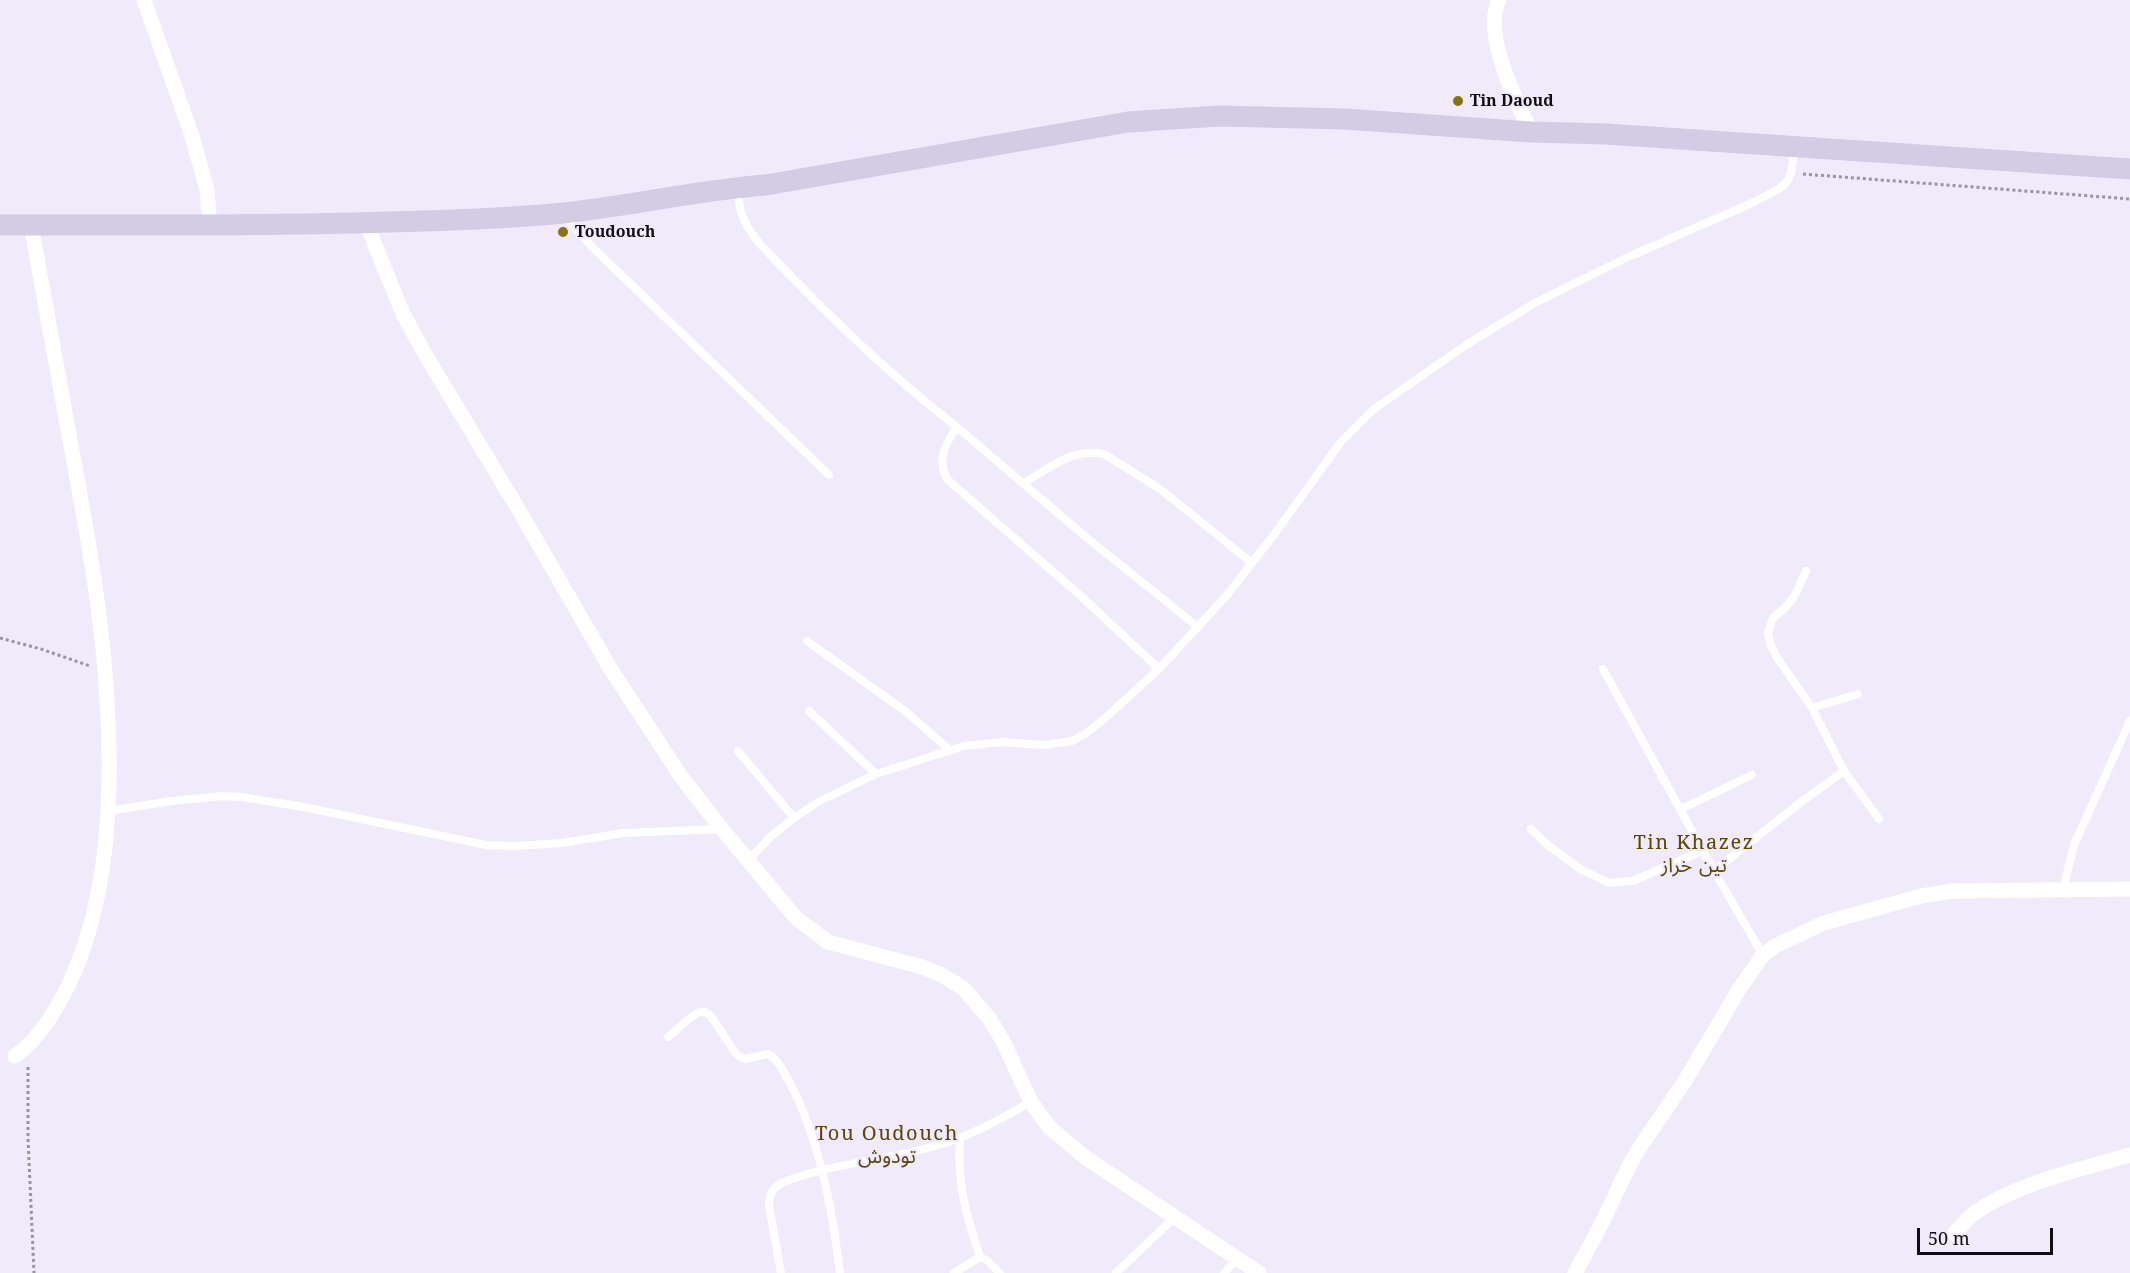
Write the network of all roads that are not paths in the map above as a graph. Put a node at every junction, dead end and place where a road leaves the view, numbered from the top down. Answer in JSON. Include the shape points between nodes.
{"nodes":[{"id":1,"x":144,"y":0,"type":"edge"},
{"id":2,"x":1499,"y":0,"type":"edge"},
{"id":3,"x":1531,"y":132,"type":"junction"},
{"id":4,"x":1795,"y":146,"type":"junction"},
{"id":5,"x":2130,"y":169,"type":"edge"},
{"id":6,"x":740,"y":187,"type":"junction"},
{"id":7,"x":563,"y":213,"type":"junction"},
{"id":8,"x":366,"y":223,"type":"junction"},
{"id":9,"x":0,"y":225,"type":"edge"},
{"id":10,"x":31,"y":225,"type":"junction"},
{"id":11,"x":210,"y":226,"type":"junction"},
{"id":12,"x":957,"y":427,"type":"junction"},
{"id":13,"x":829,"y":475,"type":"dead end"},
{"id":14,"x":1024,"y":483,"type":"junction"},
{"id":15,"x":1252,"y":563,"type":"junction"},
{"id":16,"x":1806,"y":571,"type":"dead end"},
{"id":17,"x":1198,"y":627,"type":"junction"},
{"id":18,"x":807,"y":642,"type":"dead end"},
{"id":19,"x":1159,"y":669,"type":"junction"},
{"id":20,"x":1603,"y":669,"type":"dead end"},
{"id":21,"x":1858,"y":694,"type":"dead end"},
{"id":22,"x":1812,"y":708,"type":"junction"},
{"id":23,"x":808,"y":711,"type":"dead end"},
{"id":24,"x":2130,"y":721,"type":"edge"},
{"id":25,"x":950,"y":750,"type":"junction"},
{"id":26,"x":738,"y":751,"type":"dead end"},
{"id":27,"x":1844,"y":771,"type":"junction"},
{"id":28,"x":876,"y":774,"type":"junction"},
{"id":29,"x":1752,"y":775,"type":"dead end"},
{"id":30,"x":1681,"y":808,"type":"junction"},
{"id":31,"x":108,"y":812,"type":"junction"},
{"id":32,"x":794,"y":819,"type":"junction"},
{"id":33,"x":1879,"y":819,"type":"dead end"},
{"id":34,"x":1531,"y":829,"type":"dead end"},
{"id":35,"x":722,"y":830,"type":"junction"},
{"id":36,"x":1702,"y":851,"type":"junction"},
{"id":37,"x":748,"y":861,"type":"junction"},
{"id":38,"x":1714,"y":872,"type":"junction"},
{"id":39,"x":2063,"y":889,"type":"junction"},
{"id":40,"x":2130,"y":889,"type":"edge"},
{"id":41,"x":1763,"y":955,"type":"junction"},
{"id":42,"x":668,"y":1037,"type":"dead end"},
{"id":43,"x":15,"y":1056,"type":"dead end"},
{"id":44,"x":1031,"y":1102,"type":"junction"},
{"id":45,"x":960,"y":1139,"type":"junction"},
{"id":46,"x":2130,"y":1155,"type":"edge"},
{"id":47,"x":823,"y":1172,"type":"junction"},
{"id":48,"x":1176,"y":1216,"type":"junction"},
{"id":49,"x":1954,"y":1234,"type":"dead end"},
{"id":50,"x":980,"y":1257,"type":"junction"},
{"id":51,"x":1238,"y":1258,"type":"junction"},
{"id":52,"x":781,"y":1273,"type":"edge"},
{"id":53,"x":840,"y":1273,"type":"edge"},
{"id":54,"x":954,"y":1273,"type":"edge"},
{"id":55,"x":1000,"y":1273,"type":"edge"},
{"id":56,"x":1116,"y":1273,"type":"edge"},
{"id":57,"x":1224,"y":1273,"type":"edge"},
{"id":58,"x":1259,"y":1273,"type":"edge"},
{"id":59,"x":1575,"y":1273,"type":"edge"}],
"edges":[{"from":1,"to":11,"type":"street","via":[[192,136],[207,190]]},
{"from":2,"to":3,"type":"street","via":[[1494,15],[1497,46]]},
{"from":3,"to":4,"type":"main road"},
{"from":3,"to":6,"type":"main road","via":[[1345,119],[1169,119],[1128,122]]},
{"from":4,"to":5,"type":"main road"},
{"from":4,"to":15,"type":"lane","via":[[1787,182],[1764,197],[1628,256],[1535,303],[1374,409],[1340,443]]},
{"from":6,"to":7,"type":"main road"},
{"from":6,"to":12,"type":"lane","via":[[742,219],[760,244],[868,353]]},
{"from":7,"to":8,"type":"main road"},
{"from":7,"to":13,"type":"lane","via":[[590,245]]},
{"from":8,"to":11,"type":"main road"},
{"from":8,"to":35,"type":"street","via":[[403,314],[468,428],[610,668],[682,778]]},
{"from":9,"to":10,"type":"main road"},
{"from":10,"to":11,"type":"main road"},
{"from":10,"to":31,"type":"street","via":[[94,570],[110,729]]},
{"from":12,"to":14,"type":"lane"},
{"from":12,"to":19,"type":"lane","via":[[946,442],[942,458],[948,480]]},
{"from":14,"to":15,"type":"lane","via":[[1072,455],[1104,454],[1160,489]]},
{"from":14,"to":17,"type":"lane"},
{"from":15,"to":17,"type":"lane"},
{"from":16,"to":22,"type":"lane","via":[[1795,595],[1773,618],[1768,632],[1778,659]]},
{"from":17,"to":19,"type":"lane"},
{"from":18,"to":25,"type":"lane","via":[[905,711]]},
{"from":19,"to":25,"type":"lane","via":[[1103,720],[1072,741],[1045,745],[1002,742]]},
{"from":20,"to":30,"type":"lane"},
{"from":21,"to":22,"type":"lane"},
{"from":22,"to":27,"type":"lane"},
{"from":23,"to":28,"type":"lane"},
{"from":24,"to":39,"type":"lane","via":[[2074,845]]},
{"from":25,"to":28,"type":"lane"},
{"from":26,"to":32,"type":"lane"},
{"from":27,"to":33,"type":"lane"},
{"from":27,"to":38,"type":"lane"},
{"from":28,"to":32,"type":"lane","via":[[818,802]]},
{"from":29,"to":30,"type":"lane"},
{"from":30,"to":36,"type":"lane"},
{"from":31,"to":35,"type":"lane","via":[[222,796],[241,797],[486,845],[516,846],[624,833]]},
{"from":31,"to":43,"type":"street","via":[[100,883],[82,957],[59,1004],[31,1044]]},
{"from":32,"to":37,"type":"lane"},
{"from":34,"to":36,"type":"lane","via":[[1582,870],[1609,883],[1633,880]]},
{"from":35,"to":37,"type":"street"},
{"from":36,"to":38,"type":"lane"},
{"from":37,"to":44,"type":"street","via":[[796,918],[828,942],[922,967],[963,988],[989,1018]]},
{"from":38,"to":41,"type":"lane"},
{"from":39,"to":40,"type":"street"},
{"from":39,"to":41,"type":"street","via":[[1952,891],[1921,896],[1824,923],[1775,945]]},
{"from":41,"to":59,"type":"street","via":[[1630,1164]]},
{"from":42,"to":47,"type":"lane","via":[[702,1012],[711,1016],[737,1055],[745,1059],[771,1055],[793,1090]]},
{"from":44,"to":45,"type":"lane"},
{"from":44,"to":48,"type":"street","via":[[1049,1127],[1086,1158]]},
{"from":45,"to":47,"type":"lane"},
{"from":45,"to":50,"type":"lane","via":[[962,1198]]},
{"from":46,"to":49,"type":"street","via":[[1994,1201],[1971,1216]]},
{"from":47,"to":52,"type":"lane","via":[[780,1184],[771,1194],[769,1205]]},
{"from":47,"to":53,"type":"lane"},
{"from":48,"to":51,"type":"street"},
{"from":48,"to":56,"type":"lane"},
{"from":50,"to":54,"type":"lane"},
{"from":50,"to":55,"type":"lane"},
{"from":51,"to":57,"type":"lane"},
{"from":51,"to":58,"type":"street"}]}
